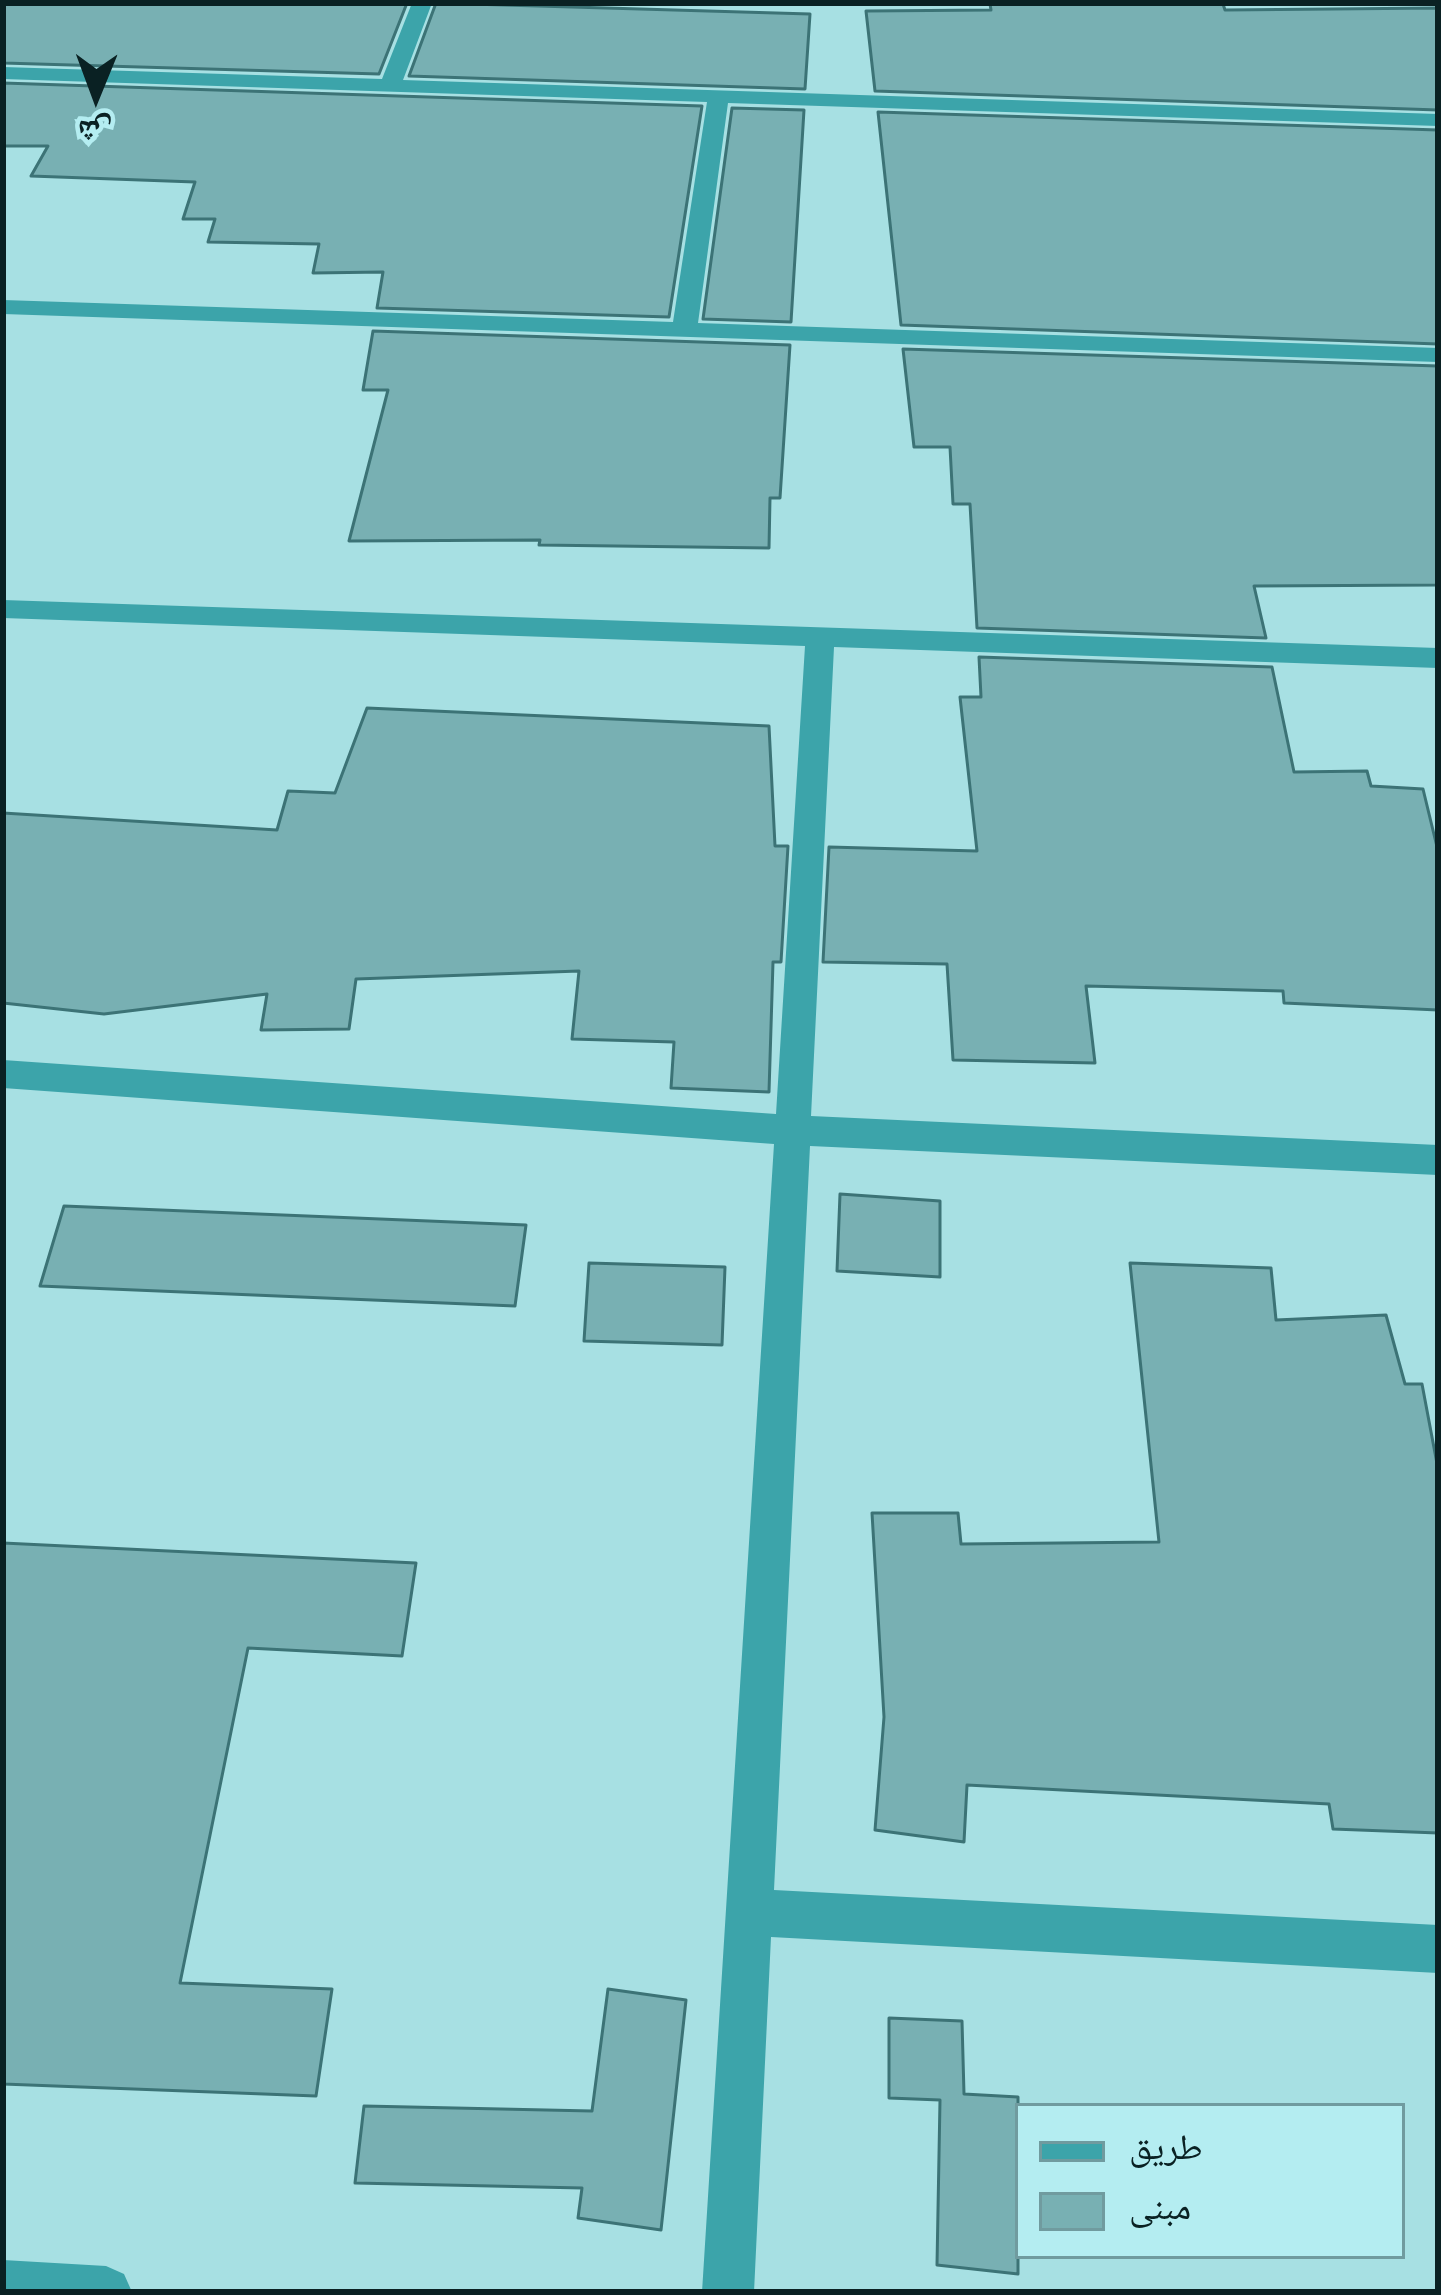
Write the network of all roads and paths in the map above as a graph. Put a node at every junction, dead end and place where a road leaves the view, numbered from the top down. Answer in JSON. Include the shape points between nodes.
{"nodes":[{"id":1,"x":422,"y":3,"type":"edge"},
{"id":2,"x":3,"y":73,"type":"edge"},
{"id":3,"x":390,"y":86,"type":"junction"},
{"id":4,"x":718,"y":97,"type":"junction"},
{"id":5,"x":1438,"y":121,"type":"edge"},
{"id":6,"x":3,"y":307,"type":"edge"},
{"id":7,"x":685,"y":326,"type":"junction"},
{"id":8,"x":1438,"y":356,"type":"edge"},
{"id":9,"x":3,"y":609,"type":"edge"},
{"id":10,"x":820,"y":640,"type":"junction"},
{"id":11,"x":1438,"y":658,"type":"edge"},
{"id":12,"x":3,"y":1074,"type":"edge"},
{"id":13,"x":791,"y":1130,"type":"junction"},
{"id":14,"x":1438,"y":1160,"type":"edge"},
{"id":15,"x":750,"y":1912,"type":"junction"},
{"id":16,"x":1438,"y":1949,"type":"edge"},
{"id":17,"x":3,"y":2287,"type":"edge"},
{"id":18,"x":106,"y":2292,"type":"edge"},
{"id":19,"x":728,"y":2292,"type":"edge"}],
"edges":[{"from":1,"to":3,"type":"street"},
{"from":2,"to":3,"type":"street"},
{"from":3,"to":4,"type":"street"},
{"from":4,"to":5,"type":"street"},
{"from":4,"to":7,"type":"street"},
{"from":6,"to":7,"type":"street"},
{"from":7,"to":8,"type":"street"},
{"from":9,"to":10,"type":"street"},
{"from":10,"to":11,"type":"street"},
{"from":10,"to":13,"type":"street"},
{"from":12,"to":13,"type":"street"},
{"from":13,"to":14,"type":"street"},
{"from":13,"to":15,"type":"street"},
{"from":15,"to":16,"type":"street"},
{"from":15,"to":19,"type":"street"},
{"from":17,"to":18,"type":"street"}]}
